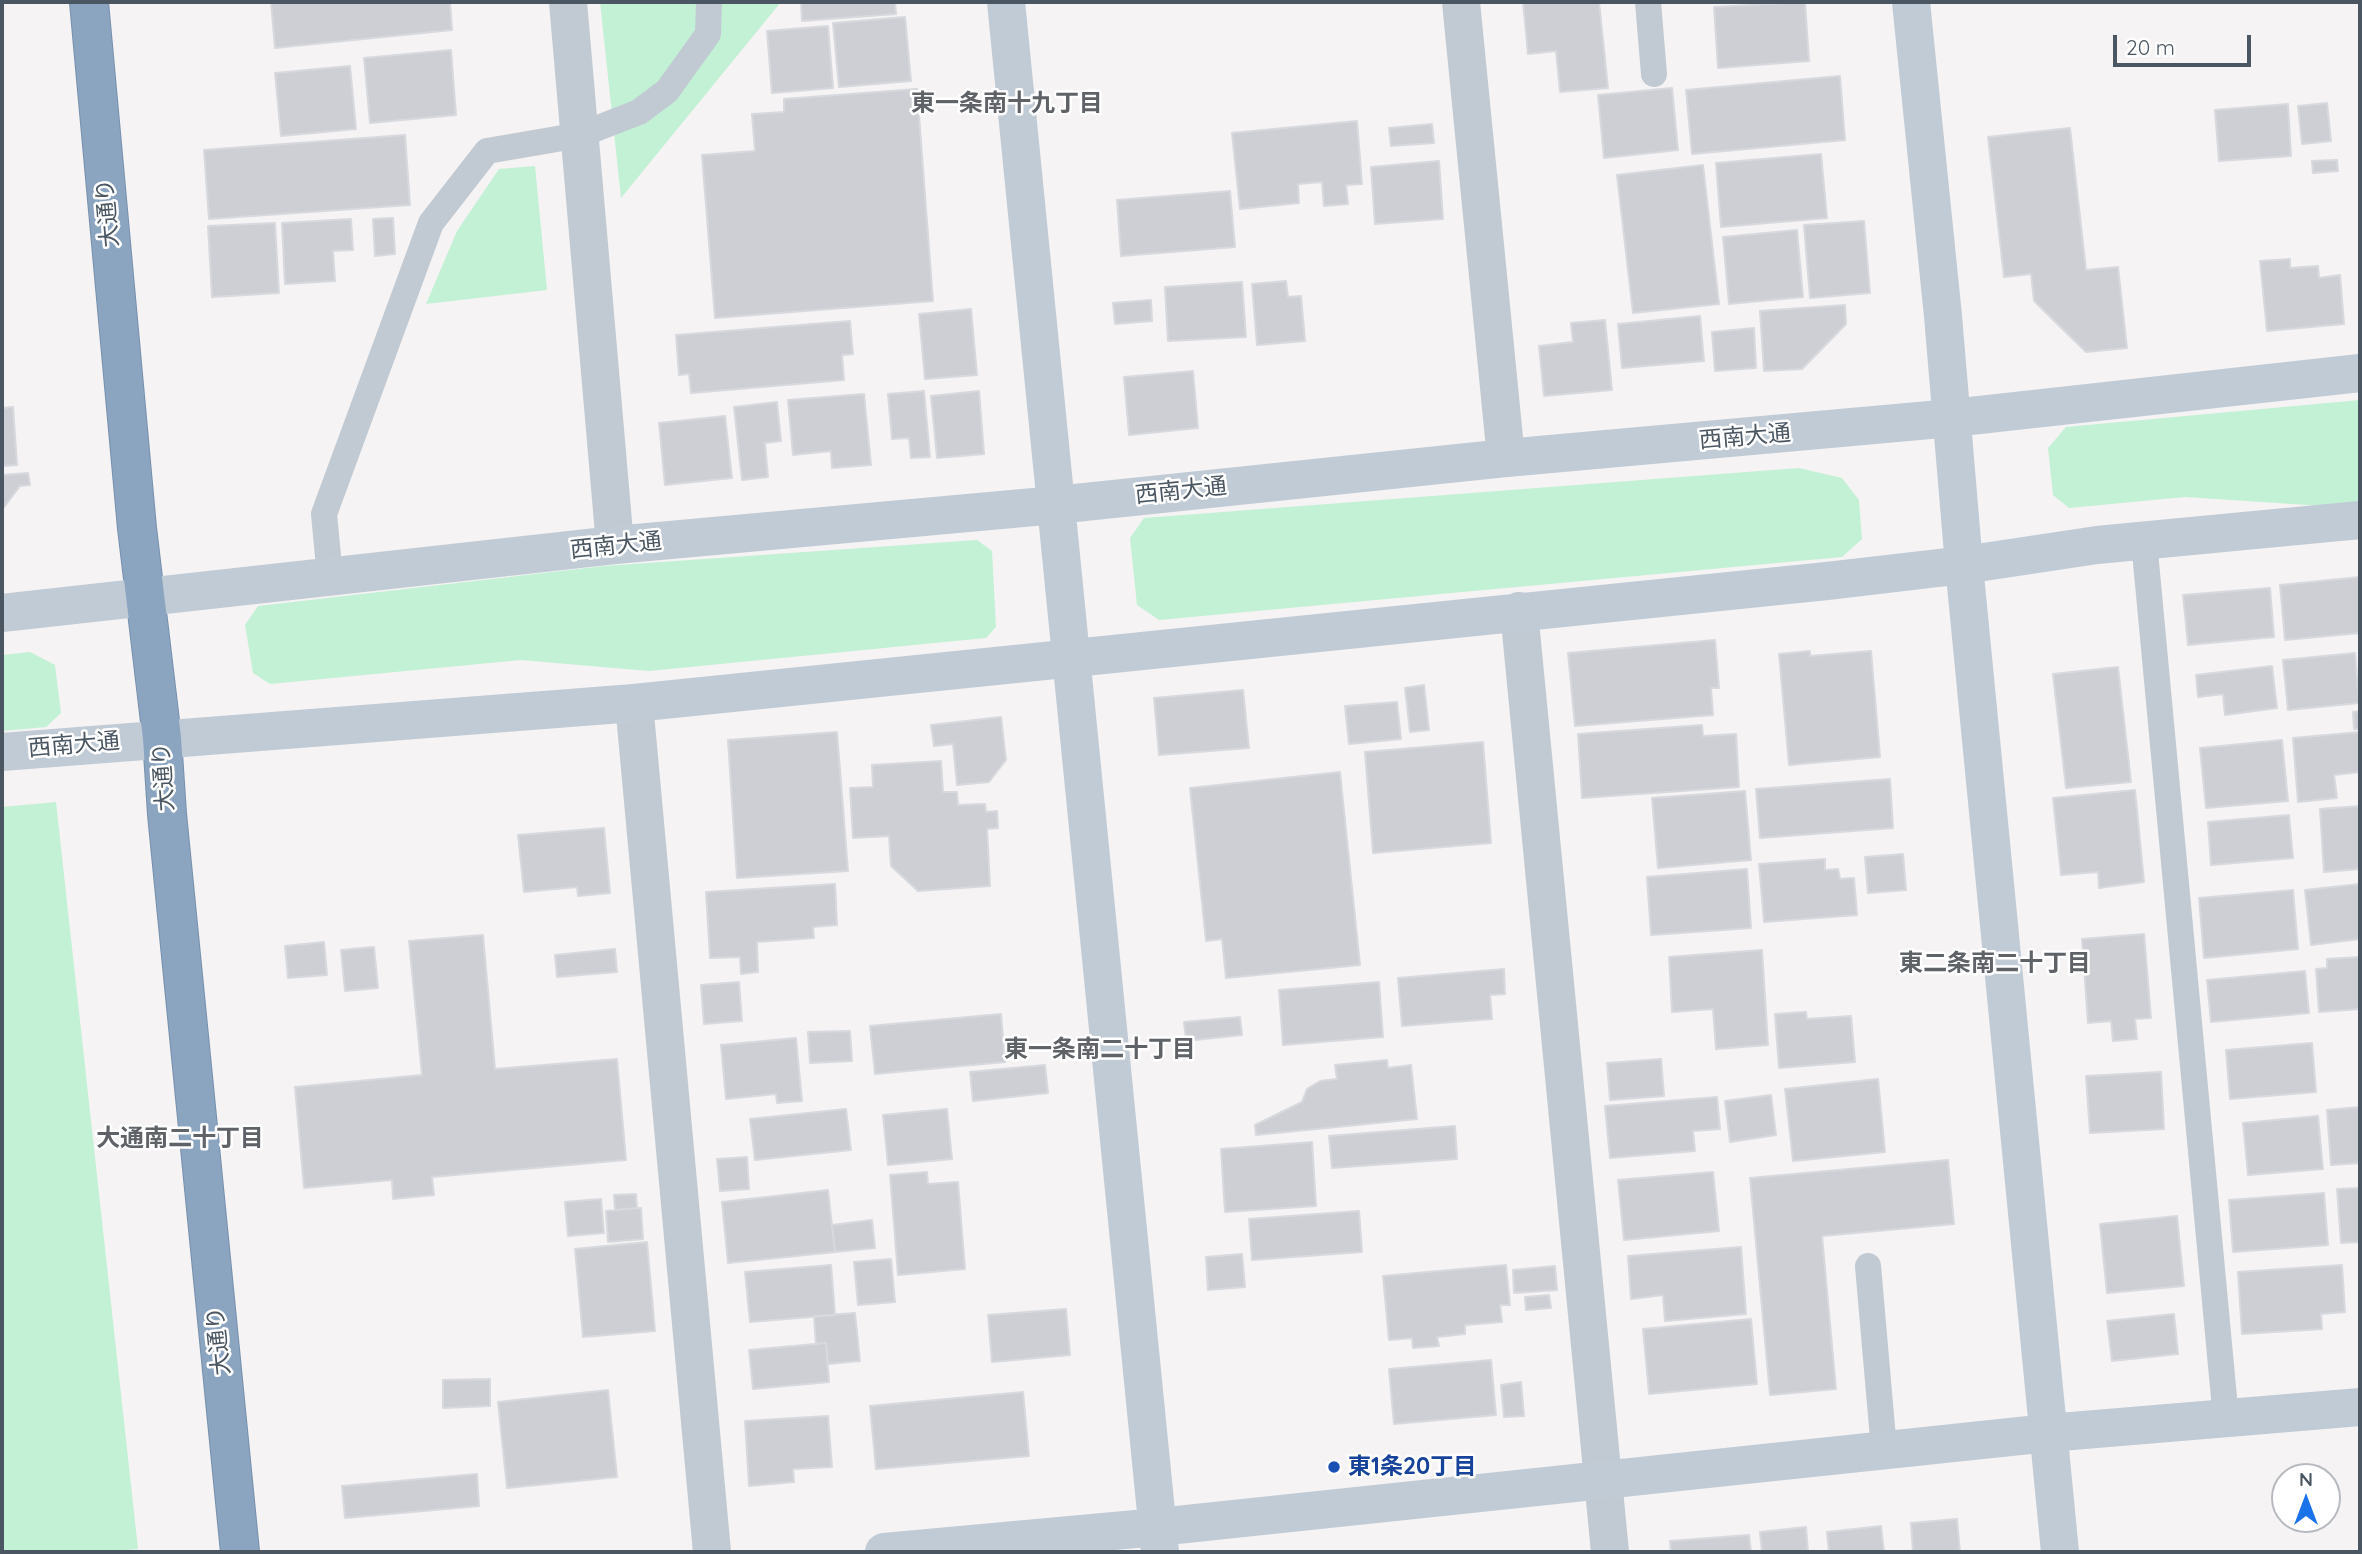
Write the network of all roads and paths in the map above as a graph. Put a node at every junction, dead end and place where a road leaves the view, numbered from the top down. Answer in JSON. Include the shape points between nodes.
{"nodes":[{"id":1,"x":89,"y":2,"type":"edge"},
{"id":2,"x":568,"y":2,"type":"edge"},
{"id":3,"x":709,"y":2,"type":"edge"},
{"id":4,"x":1006,"y":2,"type":"edge"},
{"id":5,"x":1461,"y":2,"type":"edge"},
{"id":6,"x":1648,"y":2,"type":"edge"},
{"id":7,"x":1911,"y":2,"type":"edge"},
{"id":8,"x":1654,"y":74,"type":"dead end"},
{"id":9,"x":580,"y":135,"type":"junction"},
{"id":10,"x":2360,"y":373,"type":"edge"},
{"id":11,"x":1952,"y":418,"type":"junction"},
{"id":12,"x":1506,"y":458,"type":"junction"},
{"id":13,"x":1056,"y":505,"type":"junction"},
{"id":14,"x":2360,"y":520,"type":"edge"},
{"id":15,"x":2144,"y":541,"type":"junction"},
{"id":16,"x":615,"y":545,"type":"junction"},
{"id":17,"x":1964,"y":565,"type":"junction"},
{"id":18,"x":330,"y":577,"type":"junction"},
{"id":19,"x":145,"y":598,"type":"junction"},
{"id":20,"x":1520,"y":611,"type":"junction"},
{"id":21,"x":2,"y":613,"type":"edge"},
{"id":22,"x":1073,"y":658,"type":"junction"},
{"id":23,"x":634,"y":703,"type":"junction"},
{"id":24,"x":162,"y":738,"type":"junction"},
{"id":25,"x":2,"y":751,"type":"edge"},
{"id":26,"x":1868,"y":1266,"type":"dead end"},
{"id":27,"x":2360,"y":1407,"type":"edge"},
{"id":28,"x":2227,"y":1419,"type":"junction"},
{"id":29,"x":2048,"y":1433,"type":"junction"},
{"id":30,"x":1884,"y":1450,"type":"junction"},
{"id":31,"x":1603,"y":1480,"type":"junction"},
{"id":32,"x":1159,"y":1540,"type":"edge"},
{"id":33,"x":240,"y":1552,"type":"edge"},
{"id":34,"x":712,"y":1552,"type":"edge"},
{"id":35,"x":884,"y":1552,"type":"edge"},
{"id":36,"x":1610,"y":1552,"type":"edge"},
{"id":37,"x":2060,"y":1552,"type":"edge"}],
"edges":[{"from":1,"to":19,"type":"highway","name":"大通り"},
{"from":2,"to":9,"type":"street"},
{"from":3,"to":9,"type":"lane","via":[[708,34],[667,91],[639,112]]},
{"from":4,"to":13,"type":"street"},
{"from":5,"to":12,"type":"street"},
{"from":6,"to":8,"type":"lane"},
{"from":7,"to":11,"type":"street"},
{"from":9,"to":16,"type":"street"},
{"from":9,"to":18,"type":"lane","via":[[487,151],[431,223],[324,514]]},
{"from":10,"to":11,"type":"street","name":"西南大通"},
{"from":11,"to":12,"type":"street","name":"西南大通"},
{"from":11,"to":17,"type":"street"},
{"from":12,"to":13,"type":"street","name":"西南大通"},
{"from":13,"to":16,"type":"street","name":"西南大通"},
{"from":13,"to":22,"type":"street"},
{"from":14,"to":15,"type":"street","name":"西南大通"},
{"from":15,"to":17,"type":"street","name":"西南大通"},
{"from":15,"to":28,"type":"lane"},
{"from":16,"to":18,"type":"street","name":"西南大通"},
{"from":17,"to":20,"type":"street","name":"西南大通"},
{"from":17,"to":29,"type":"street"},
{"from":18,"to":19,"type":"street","name":"西南大通"},
{"from":19,"to":21,"type":"street","name":"西南大通"},
{"from":19,"to":24,"type":"highway","name":"大通り"},
{"from":20,"to":22,"type":"street","name":"西南大通"},
{"from":20,"to":31,"type":"street"},
{"from":22,"to":23,"type":"street","name":"西南大通"},
{"from":22,"to":32,"type":"street"},
{"from":23,"to":24,"type":"street","name":"西南大通"},
{"from":23,"to":34,"type":"street"},
{"from":24,"to":25,"type":"street","name":"西南大通"},
{"from":24,"to":33,"type":"highway","name":"大通り"},
{"from":26,"to":30,"type":"lane"},
{"from":27,"to":28,"type":"street"},
{"from":28,"to":29,"type":"street"},
{"from":29,"to":30,"type":"street"},
{"from":29,"to":37,"type":"street"},
{"from":30,"to":31,"type":"street"},
{"from":31,"to":32,"type":"street"},
{"from":31,"to":36,"type":"street"},
{"from":32,"to":35,"type":"street"}]}
